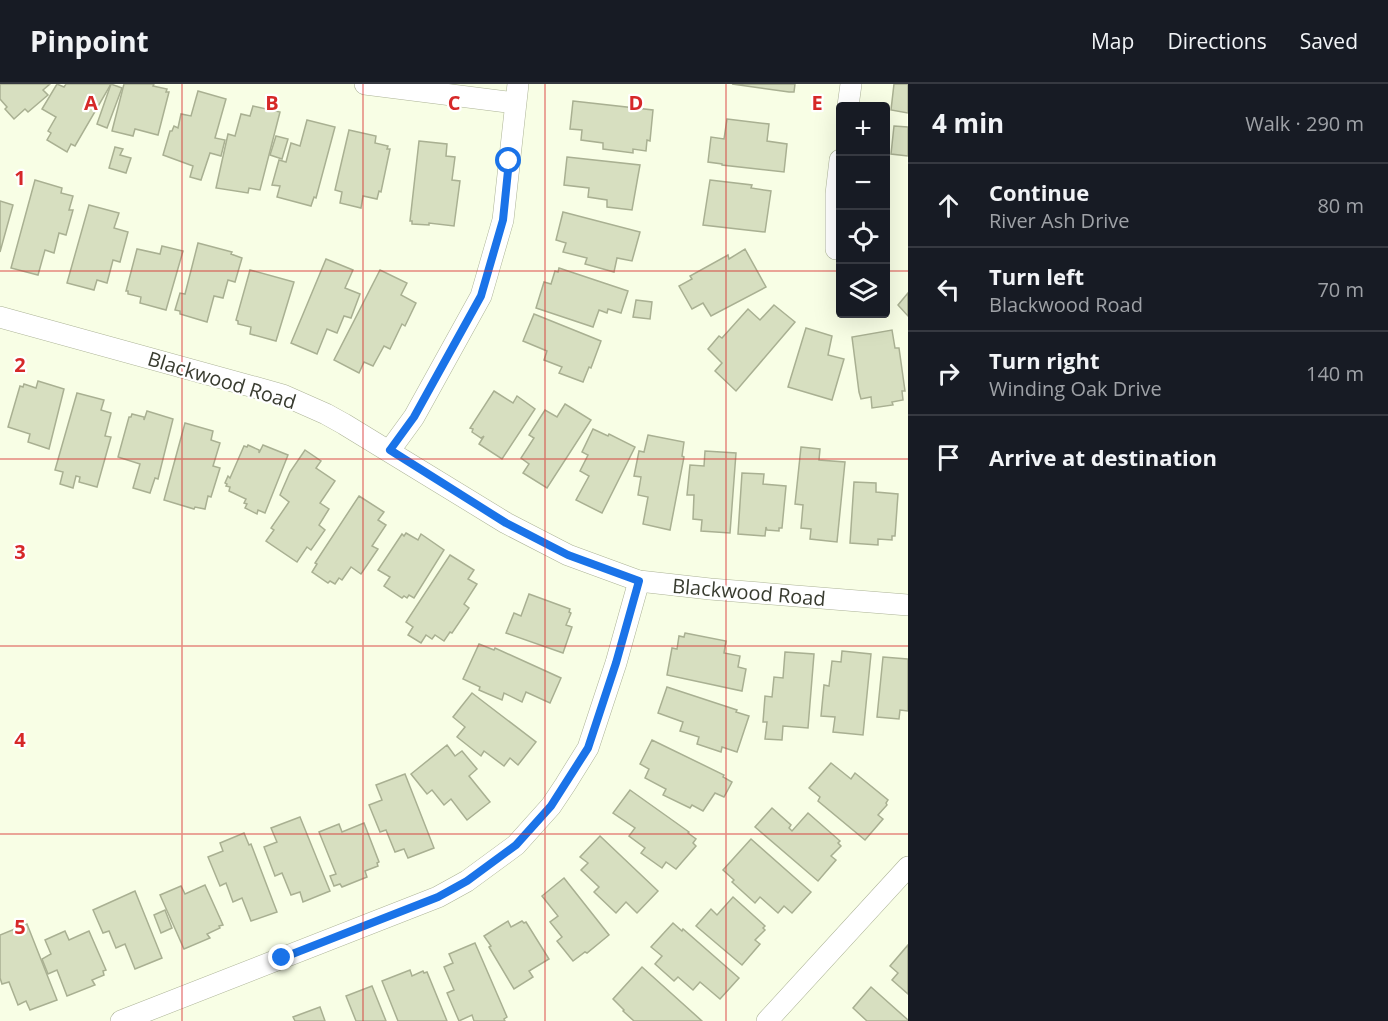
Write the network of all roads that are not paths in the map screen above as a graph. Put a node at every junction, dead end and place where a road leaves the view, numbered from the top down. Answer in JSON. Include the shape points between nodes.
{"nodes":[{"id":1,"x":365,"y":84,"type":"edge"},
{"id":2,"x":851,"y":84,"type":"edge"},
{"id":3,"x":516,"y":93,"type":"edge"},
{"id":4,"x":849,"y":102,"type":"edge"},
{"id":5,"x":0,"y":317,"type":"edge"},
{"id":6,"x":390,"y":450,"type":"junction"},
{"id":7,"x":639,"y":581,"type":"junction"},
{"id":8,"x":908,"y":606,"type":"edge"},
{"id":9,"x":908,"y":867,"type":"edge"},
{"id":10,"x":122,"y":1021,"type":"edge"},
{"id":11,"x":767,"y":1021,"type":"edge"}],
"edges":[{"from":1,"to":3,"type":"street"},
{"from":2,"to":4,"type":"street"},
{"from":3,"to":6,"type":"street","via":[[503,220],[481,296],[414,417]]},
{"from":5,"to":6,"type":"street","name":"Blackwood Road","via":[[283,395]]},
{"from":6,"to":7,"type":"street","name":"Blackwood Road","via":[[506,523],[568,555]]},
{"from":7,"to":8,"type":"street","name":"Blackwood Road"},
{"from":7,"to":10,"type":"street","via":[[588,748],[551,806],[516,845],[438,897]]},
{"from":9,"to":11,"type":"street"}]}
